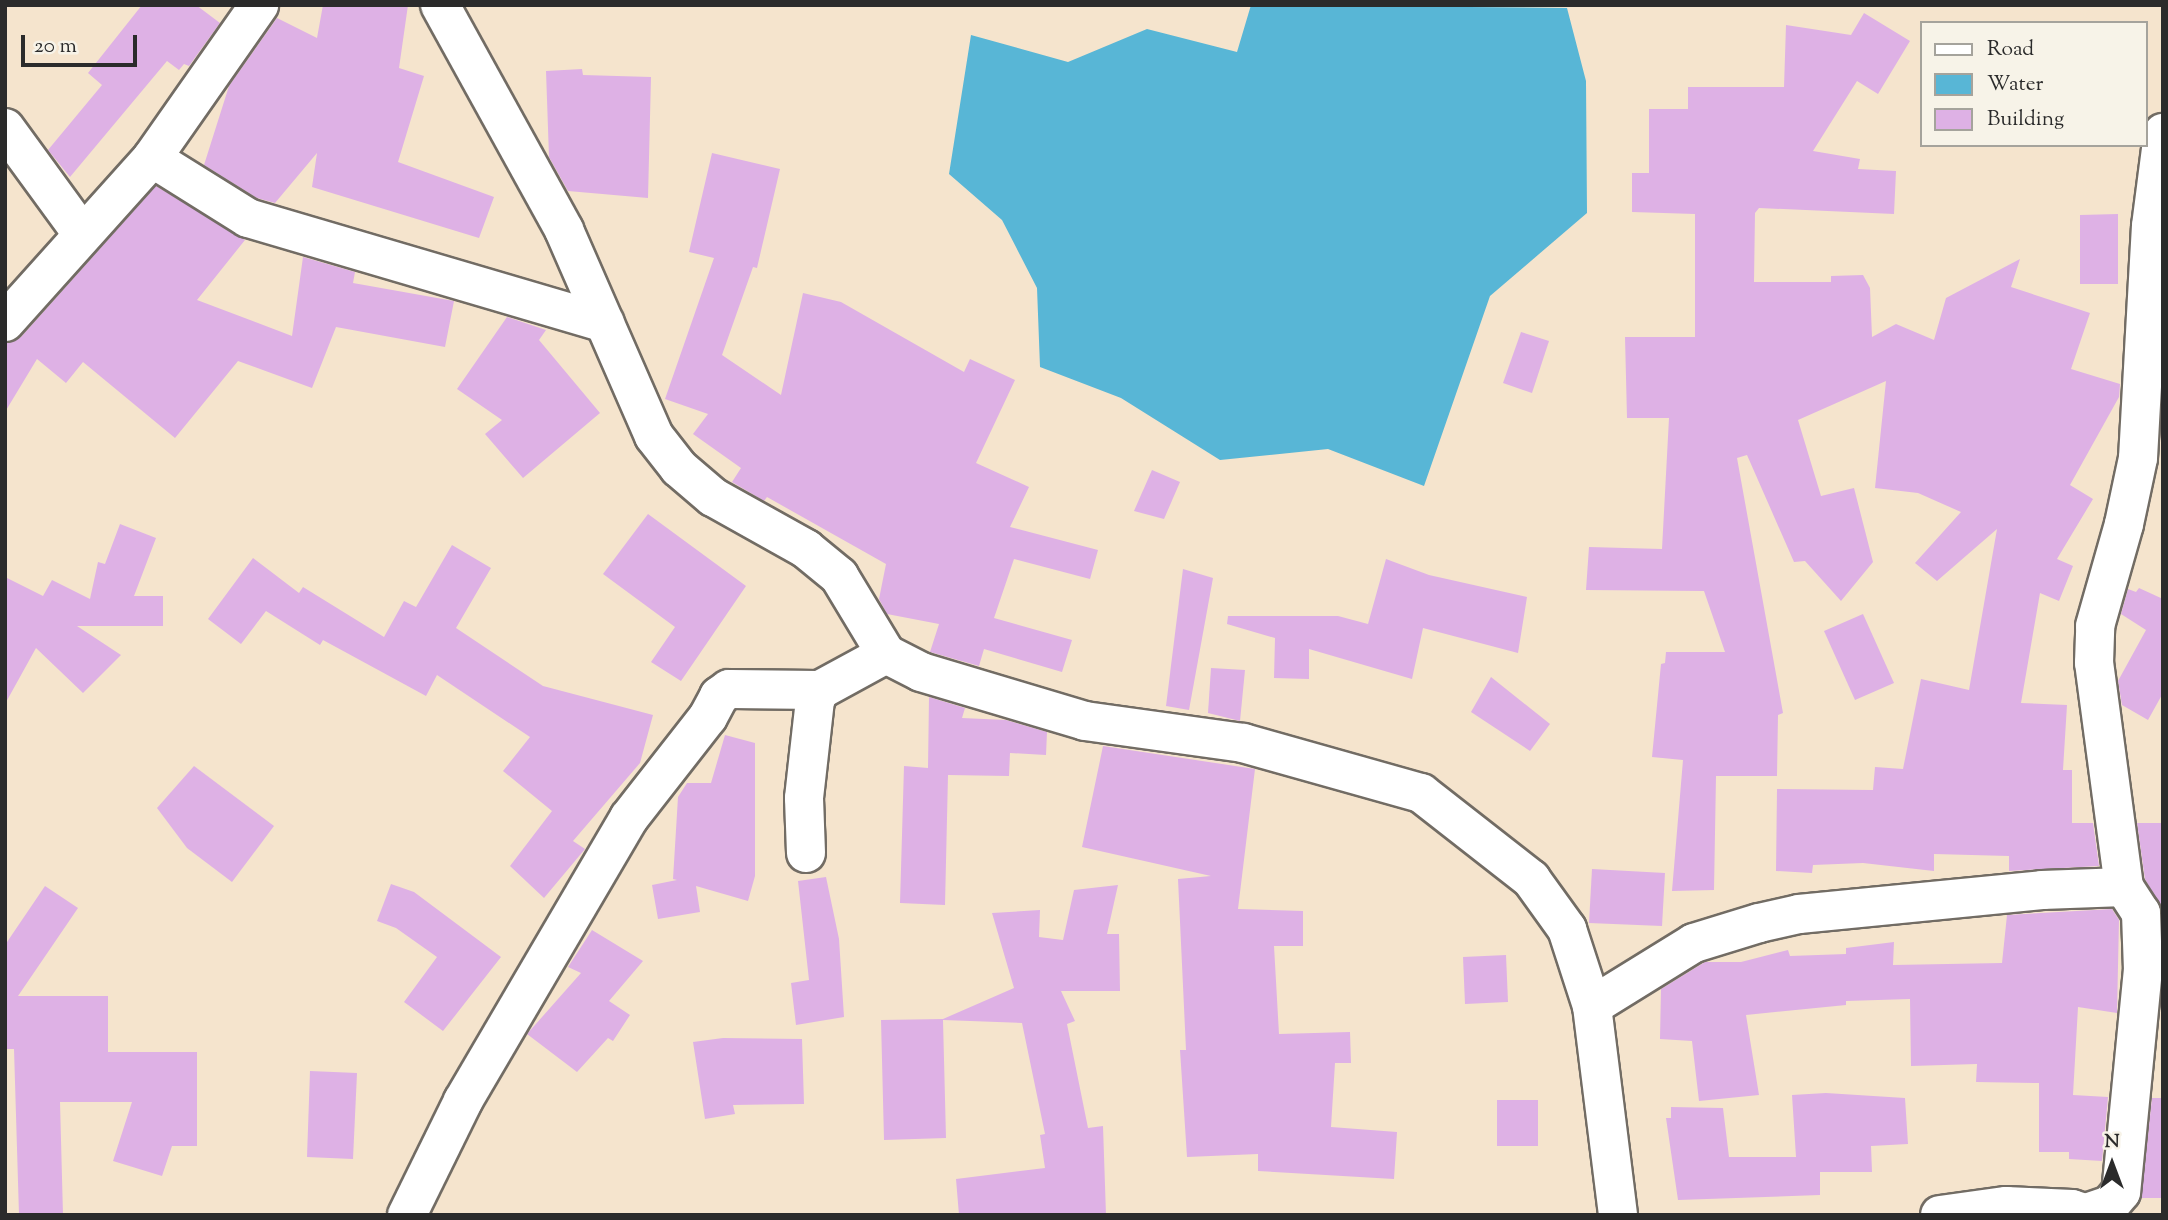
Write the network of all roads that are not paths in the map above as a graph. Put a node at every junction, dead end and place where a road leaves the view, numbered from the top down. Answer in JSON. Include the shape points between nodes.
{"nodes":[{"id":1,"x":259,"y":5,"type":"edge"},
{"id":2,"x":440,"y":5,"type":"edge"},
{"id":3,"x":5,"y":128,"type":"edge"},
{"id":4,"x":2163,"y":133,"type":"edge"},
{"id":5,"x":152,"y":158,"type":"junction"},
{"id":6,"x":83,"y":235,"type":"junction"},
{"id":7,"x":5,"y":322,"type":"edge"},
{"id":8,"x":605,"y":323,"type":"junction"},
{"id":9,"x":886,"y":654,"type":"junction"},
{"id":10,"x":820,"y":690,"type":"junction"},
{"id":11,"x":806,"y":853,"type":"dead end"},
{"id":12,"x":2124,"y":887,"type":"junction"},
{"id":13,"x":1592,"y":1006,"type":"junction"},
{"id":14,"x":2090,"y":1213,"type":"edge"},
{"id":15,"x":407,"y":1215,"type":"edge"},
{"id":16,"x":1618,"y":1215,"type":"edge"},
{"id":17,"x":1940,"y":1215,"type":"edge"}],
"edges":[{"from":1,"to":5,"type":"street"},
{"from":2,"to":8,"type":"street","via":[[564,230]]},
{"from":3,"to":6,"type":"street"},
{"from":4,"to":12,"type":"street","via":[[2151,226],[2137,458],[2095,626],[2094,663]]},
{"from":5,"to":6,"type":"street"},
{"from":5,"to":8,"type":"street","via":[[248,218]]},
{"from":6,"to":7,"type":"street"},
{"from":8,"to":9,"type":"street","via":[[654,436],[679,468],[713,497],[806,549],[839,576]]},
{"from":9,"to":10,"type":"street"},
{"from":9,"to":13,"type":"street","via":[[921,672],[1085,720],[1243,743],[1421,793],[1531,879],[1567,929]]},
{"from":10,"to":11,"type":"street","via":[[804,798]]},
{"from":10,"to":15,"type":"street","via":[[729,689],[719,695],[708,717],[629,818],[463,1101]]},
{"from":12,"to":13,"type":"street","via":[[1799,914],[1694,943]]},
{"from":12,"to":14,"type":"street","via":[[2141,913],[2143,969],[2121,1192],[2110,1205]]},
{"from":13,"to":16,"type":"street"},
{"from":14,"to":17,"type":"street","via":[[2006,1206]]}]}
